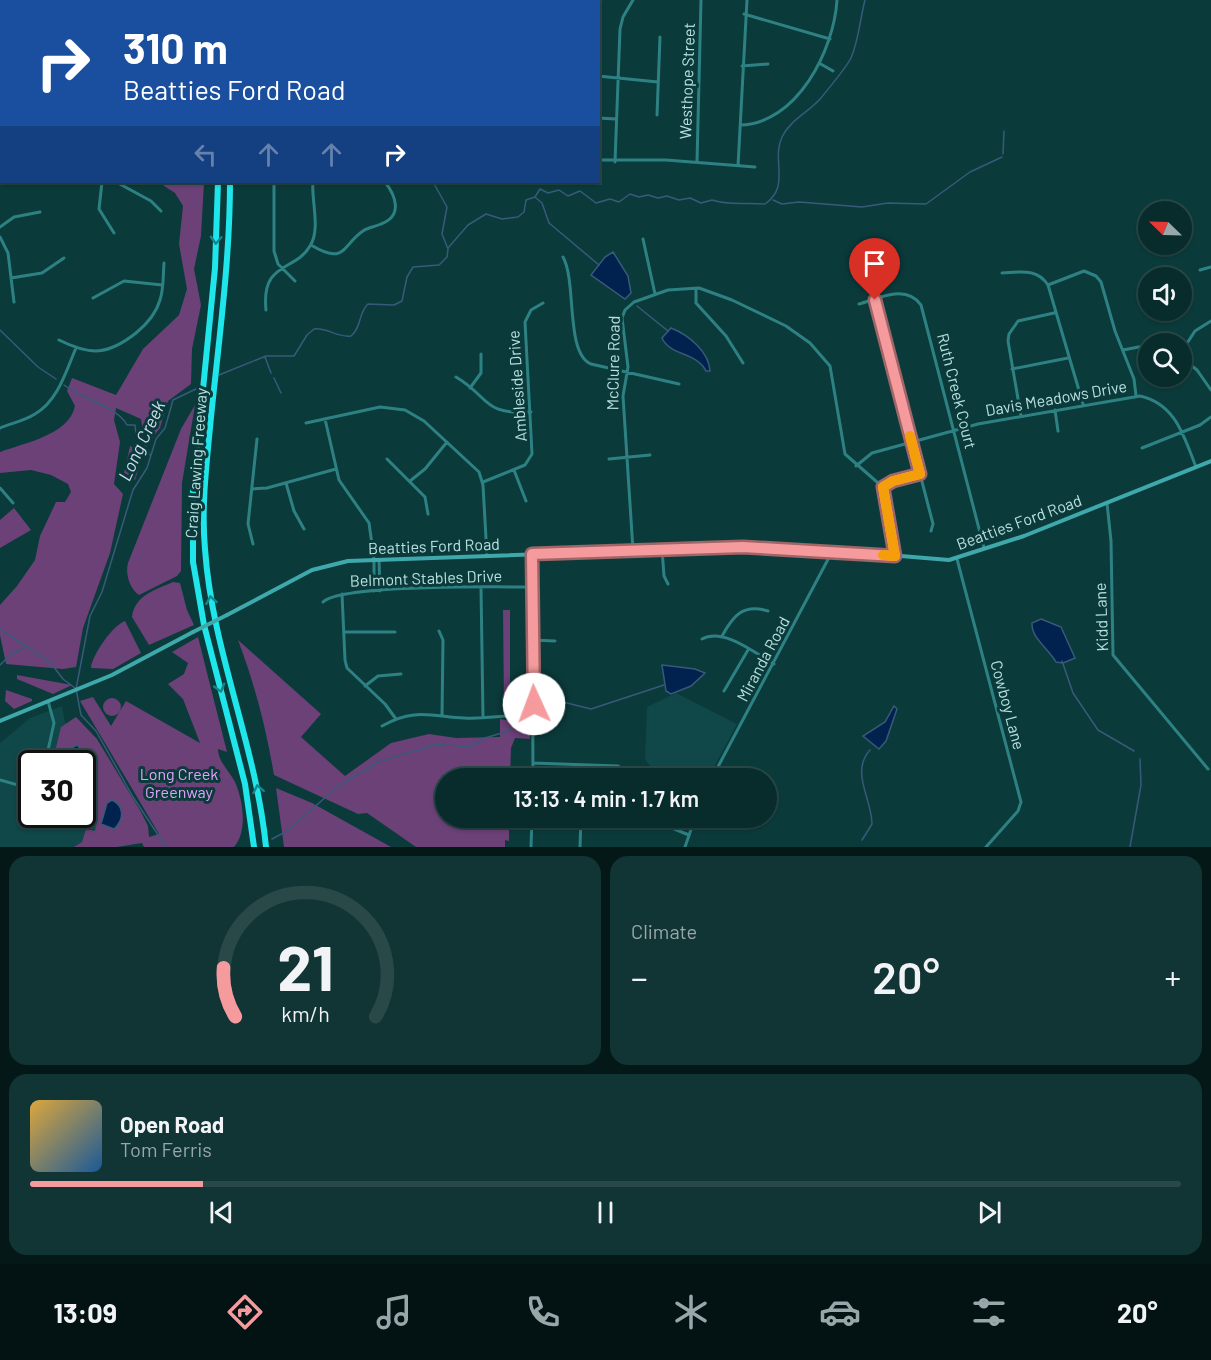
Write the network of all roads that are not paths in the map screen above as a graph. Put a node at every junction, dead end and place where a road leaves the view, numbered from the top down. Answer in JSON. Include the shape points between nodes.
{"nodes":[{"id":1,"x":633,"y":0,"type":"edge"},
{"id":2,"x":701,"y":0,"type":"edge"},
{"id":3,"x":747,"y":0,"type":"edge"},
{"id":4,"x":837,"y":0,"type":"edge"},
{"id":5,"x":744,"y":14,"type":"junction"},
{"id":6,"x":660,"y":37,"type":"dead end"},
{"id":7,"x":830,"y":39,"type":"junction"},
{"id":8,"x":819,"y":63,"type":"junction"},
{"id":9,"x":768,"y":64,"type":"dead end"},
{"id":10,"x":742,"y":66,"type":"junction"},
{"id":11,"x":833,"y":71,"type":"dead end"},
{"id":12,"x":600,"y":76,"type":"edge"},
{"id":13,"x":618,"y":78,"type":"junction"},
{"id":14,"x":658,"y":82,"type":"junction"},
{"id":15,"x":657,"y":115,"type":"dead end"},
{"id":16,"x":600,"y":118,"type":"edge"},
{"id":17,"x":616,"y":119,"type":"junction"},
{"id":18,"x":740,"y":125,"type":"junction"},
{"id":19,"x":600,"y":160,"type":"edge"},
{"id":20,"x":615,"y":162,"type":"junction"},
{"id":21,"x":696,"y":162,"type":"junction"},
{"id":22,"x":738,"y":166,"type":"junction"},
{"id":23,"x":755,"y":167,"type":"dead end"},
{"id":24,"x":102,"y":183,"type":"edge"},
{"id":25,"x":118,"y":183,"type":"edge"},
{"id":26,"x":218,"y":183,"type":"edge"},
{"id":27,"x":230,"y":183,"type":"edge"},
{"id":28,"x":274,"y":183,"type":"edge"},
{"id":29,"x":313,"y":183,"type":"edge"},
{"id":30,"x":386,"y":183,"type":"edge"},
{"id":31,"x":40,"y":212,"type":"dead end"},
{"id":32,"x":161,"y":212,"type":"dead end"},
{"id":33,"x":0,"y":227,"type":"edge"},
{"id":34,"x":114,"y":233,"type":"dead end"},
{"id":35,"x":0,"y":237,"type":"edge"},
{"id":36,"x":643,"y":239,"type":"dead end"},
{"id":37,"x":311,"y":244,"type":"junction"},
{"id":38,"x":563,"y":257,"type":"dead end"},
{"id":39,"x":64,"y":258,"type":"dead end"},
{"id":40,"x":164,"y":263,"type":"dead end"},
{"id":41,"x":1211,"y":267,"type":"edge"},
{"id":42,"x":281,"y":268,"type":"junction"},
{"id":43,"x":1200,"y":270,"type":"dead end"},
{"id":44,"x":1002,"y":273,"type":"dead end"},
{"id":45,"x":11,"y":278,"type":"junction"},
{"id":46,"x":295,"y":282,"type":"dead end"},
{"id":47,"x":162,"y":285,"type":"junction"},
{"id":48,"x":1048,"y":285,"type":"junction"},
{"id":49,"x":696,"y":288,"type":"junction"},
{"id":50,"x":655,"y":294,"type":"junction"},
{"id":51,"x":93,"y":298,"type":"dead end"},
{"id":52,"x":875,"y":300,"type":"junction"},
{"id":53,"x":14,"y":302,"type":"dead end"},
{"id":54,"x":543,"y":303,"type":"dead end"},
{"id":55,"x":859,"y":304,"type":"dead end"},
{"id":56,"x":266,"y":310,"type":"dead end"},
{"id":57,"x":1055,"y":313,"type":"junction"},
{"id":58,"x":1211,"y":321,"type":"edge"},
{"id":59,"x":1192,"y":336,"type":"edge"},
{"id":60,"x":59,"y":340,"type":"dead end"},
{"id":61,"x":1138,"y":347,"type":"edge"},
{"id":62,"x":76,"y":348,"type":"junction"},
{"id":63,"x":1122,"y":350,"type":"junction"},
{"id":64,"x":481,"y":354,"type":"dead end"},
{"id":65,"x":1068,"y":358,"type":"junction"},
{"id":66,"x":743,"y":363,"type":"dead end"},
{"id":67,"x":1192,"y":365,"type":"edge"},
{"id":68,"x":1012,"y":369,"type":"junction"},
{"id":69,"x":628,"y":373,"type":"junction"},
{"id":70,"x":456,"y":377,"type":"dead end"},
{"id":71,"x":679,"y":384,"type":"dead end"},
{"id":72,"x":470,"y":388,"type":"junction"},
{"id":73,"x":1211,"y":390,"type":"edge"},
{"id":74,"x":1136,"y":396,"type":"junction"},
{"id":75,"x":1083,"y":404,"type":"junction"},
{"id":76,"x":1055,"y":410,"type":"junction"},
{"id":77,"x":531,"y":412,"type":"junction"},
{"id":78,"x":1021,"y":416,"type":"junction"},
{"id":79,"x":1211,"y":417,"type":"edge"},
{"id":80,"x":325,"y":418,"type":"junction"},
{"id":81,"x":306,"y":423,"type":"dead end"},
{"id":82,"x":0,"y":428,"type":"edge"},
{"id":83,"x":1058,"y":431,"type":"dead end"},
{"id":84,"x":1182,"y":431,"type":"junction"},
{"id":85,"x":954,"y":432,"type":"junction"},
{"id":86,"x":257,"y":439,"type":"dead end"},
{"id":87,"x":447,"y":442,"type":"junction"},
{"id":88,"x":912,"y":443,"type":"junction"},
{"id":89,"x":1142,"y":448,"type":"dead end"},
{"id":90,"x":650,"y":455,"type":"dead end"},
{"id":91,"x":626,"y":457,"type":"junction"},
{"id":92,"x":387,"y":459,"type":"dead end"},
{"id":93,"x":609,"y":459,"type":"dead end"},
{"id":94,"x":1211,"y":461,"type":"edge"},
{"id":95,"x":856,"y":466,"type":"junction"},
{"id":96,"x":1196,"y":467,"type":"junction"},
{"id":97,"x":336,"y":469,"type":"junction"},
{"id":98,"x":513,"y":470,"type":"junction"},
{"id":99,"x":920,"y":474,"type":"junction"},
{"id":100,"x":410,"y":481,"type":"junction"},
{"id":101,"x":483,"y":482,"type":"junction"},
{"id":102,"x":285,"y":483,"type":"junction"},
{"id":103,"x":883,"y":487,"type":"junction"},
{"id":104,"x":0,"y":488,"type":"edge"},
{"id":105,"x":252,"y":489,"type":"junction"},
{"id":106,"x":526,"y":501,"type":"dead end"},
{"id":107,"x":13,"y":503,"type":"dead end"},
{"id":108,"x":1106,"y":503,"type":"junction"},
{"id":109,"x":428,"y":514,"type":"dead end"},
{"id":110,"x":304,"y":529,"type":"dead end"},
{"id":111,"x":931,"y":531,"type":"dead end"},
{"id":112,"x":253,"y":544,"type":"dead end"},
{"id":113,"x":662,"y":549,"type":"junction"},
{"id":114,"x":633,"y":550,"type":"junction"},
{"id":115,"x":833,"y":550,"type":"junction"},
{"id":116,"x":985,"y":550,"type":"junction"},
{"id":117,"x":532,"y":554,"type":"junction"},
{"id":118,"x":487,"y":556,"type":"junction"},
{"id":119,"x":895,"y":556,"type":"junction"},
{"id":120,"x":377,"y":559,"type":"junction"},
{"id":121,"x":957,"y":559,"type":"junction"},
{"id":122,"x":668,"y":584,"type":"dead end"},
{"id":123,"x":532,"y":587,"type":"junction"},
{"id":124,"x":481,"y":588,"type":"junction"},
{"id":125,"x":374,"y":591,"type":"junction"},
{"id":126,"x":380,"y":591,"type":"junction"},
{"id":127,"x":342,"y":594,"type":"junction"},
{"id":128,"x":323,"y":602,"type":"dead end"},
{"id":129,"x":768,"y":611,"type":"dead end"},
{"id":130,"x":440,"y":631,"type":"dead end"},
{"id":131,"x":345,"y":632,"type":"junction"},
{"id":132,"x":395,"y":632,"type":"dead end"},
{"id":133,"x":722,"y":636,"type":"junction"},
{"id":134,"x":702,"y":639,"type":"dead end"},
{"id":135,"x":532,"y":640,"type":"junction"},
{"id":136,"x":555,"y":641,"type":"dead end"},
{"id":137,"x":748,"y":650,"type":"junction"},
{"id":138,"x":774,"y":664,"type":"junction"},
{"id":139,"x":401,"y":674,"type":"dead end"},
{"id":140,"x":365,"y":686,"type":"junction"},
{"id":141,"x":724,"y":691,"type":"dead end"},
{"id":142,"x":48,"y":701,"type":"junction"},
{"id":143,"x":442,"y":716,"type":"junction"},
{"id":144,"x":507,"y":716,"type":"dead end"},
{"id":145,"x":483,"y":717,"type":"junction"},
{"id":146,"x":396,"y":719,"type":"junction"},
{"id":147,"x":0,"y":721,"type":"edge"},
{"id":148,"x":382,"y":726,"type":"dead end"},
{"id":149,"x":48,"y":750,"type":"edge"},
{"id":150,"x":533,"y":763,"type":"junction"},
{"id":151,"x":583,"y":765,"type":"junction"},
{"id":152,"x":533,"y":768,"type":"edge"},
{"id":153,"x":583,"y":768,"type":"edge"},
{"id":154,"x":620,"y":768,"type":"edge"},
{"id":155,"x":717,"y":768,"type":"edge"},
{"id":156,"x":1208,"y":769,"type":"dead end"},
{"id":157,"x":0,"y":780,"type":"edge"},
{"id":158,"x":18,"y":785,"type":"edge"},
{"id":159,"x":532,"y":828,"type":"edge"},
{"id":160,"x":580,"y":828,"type":"edge"},
{"id":161,"x":669,"y":828,"type":"edge"},
{"id":162,"x":691,"y":828,"type":"edge"},
{"id":163,"x":689,"y":835,"type":"junction"},
{"id":164,"x":254,"y":847,"type":"edge"},
{"id":165,"x":266,"y":847,"type":"edge"},
{"id":166,"x":531,"y":847,"type":"edge"},
{"id":167,"x":580,"y":847,"type":"edge"},
{"id":168,"x":685,"y":847,"type":"edge"},
{"id":169,"x":986,"y":847,"type":"edge"}],
"edges":[{"from":1,"to":13,"type":"street","via":[[621,23]]},
{"from":2,"to":21,"type":"street","name":"Westhope Street"},
{"from":3,"to":5,"type":"street"},
{"from":4,"to":7,"type":"street"},
{"from":5,"to":7,"type":"street"},
{"from":5,"to":10,"type":"street"},
{"from":6,"to":14,"type":"street"},
{"from":7,"to":8,"type":"street"},
{"from":8,"to":11,"type":"street"},
{"from":8,"to":18,"type":"street","via":[[807,83],[780,112],[756,123]]},
{"from":9,"to":10,"type":"street"},
{"from":10,"to":18,"type":"street"},
{"from":12,"to":13,"type":"street"},
{"from":13,"to":14,"type":"street"},
{"from":13,"to":17,"type":"street"},
{"from":14,"to":15,"type":"street"},
{"from":16,"to":17,"type":"street"},
{"from":17,"to":20,"type":"street"},
{"from":18,"to":22,"type":"street"},
{"from":19,"to":20,"type":"street"},
{"from":20,"to":21,"type":"street"},
{"from":21,"to":22,"type":"street"},
{"from":22,"to":23,"type":"street"},
{"from":24,"to":34,"type":"street","via":[[99,209]]},
{"from":25,"to":32,"type":"street","via":[[151,201]]},
{"from":26,"to":164,"type":"highway","name":"Craig Lawing Freeway","one_way":true,"via":[[215,257],[193,490],[194,562],[210,653],[240,756]]},
{"from":165,"to":27,"type":"highway","name":"Craig Lawing Freeway","one_way":true,"via":[[255,770],[207,579],[204,510],[227,260]]},
{"from":28,"to":42,"type":"street","via":[[274,251]]},
{"from":29,"to":37,"type":"street","via":[[315,231]]},
{"from":30,"to":37,"type":"street","via":[[396,199],[390,218],[365,229],[340,252],[329,253]]},
{"from":31,"to":33,"type":"street","via":[[14,217]]},
{"from":35,"to":45,"type":"street","via":[[8,253]]},
{"from":36,"to":50,"type":"street"},
{"from":37,"to":42,"type":"street"},
{"from":38,"to":69,"type":"street","via":[[580,356],[591,364]]},
{"from":39,"to":45,"type":"street","via":[[42,273]]},
{"from":40,"to":47,"type":"street"},
{"from":41,"to":43,"type":"street"},
{"from":42,"to":46,"type":"street"},
{"from":42,"to":56,"type":"street","via":[[268,285]]},
{"from":44,"to":48,"type":"street","via":[[1032,272]]},
{"from":45,"to":53,"type":"street"},
{"from":47,"to":51,"type":"street","via":[[124,281]]},
{"from":47,"to":62,"type":"street","via":[[149,321],[124,342],[103,351]]},
{"from":48,"to":57,"type":"street"},
{"from":48,"to":63,"type":"street","via":[[1078,272],[1096,276],[1103,286]]},
{"from":49,"to":50,"type":"street","name":"McClure Road"},
{"from":49,"to":66,"type":"street","via":[[696,303],[726,336]]},
{"from":49,"to":95,"type":"street","name":"McClure Road","via":[[765,314],[801,336],[826,359],[833,379],[843,451]]},
{"from":50,"to":69,"type":"street","name":"McClure Road","via":[[634,302],[623,313]]},
{"from":52,"to":55,"type":"street","name":"Ruth Creek Court"},
{"from":52,"to":85,"type":"street","name":"Ruth Creek Court","via":[[906,293],[921,305]]},
{"from":52,"to":88,"type":"street"},
{"from":54,"to":77,"type":"street","name":"Ambleside Drive","via":[[531,310],[525,322]]},
{"from":57,"to":65,"type":"street"},
{"from":57,"to":68,"type":"street","via":[[1025,318],[1013,326],[1008,341]]},
{"from":58,"to":59,"type":"street"},
{"from":60,"to":62,"type":"street"},
{"from":61,"to":63,"type":"street"},
{"from":62,"to":82,"type":"street","via":[[44,408]]},
{"from":63,"to":74,"type":"street","via":[[1134,379]]},
{"from":64,"to":72,"type":"street","via":[[481,373]]},
{"from":65,"to":68,"type":"street"},
{"from":65,"to":75,"type":"street"},
{"from":67,"to":73,"type":"street"},
{"from":68,"to":78,"type":"street"},
{"from":69,"to":71,"type":"street"},
{"from":69,"to":91,"type":"street","name":"McClure Road","via":[[623,396]]},
{"from":70,"to":72,"type":"street"},
{"from":72,"to":77,"type":"street","via":[[498,411]]},
{"from":74,"to":75,"type":"street","name":"Davis Meadows Drive"},
{"from":74,"to":84,"type":"street","name":"Davis Meadows Drive","via":[[1162,405]]},
{"from":75,"to":76,"type":"street","name":"Davis Meadows Drive"},
{"from":76,"to":78,"type":"street","name":"Davis Meadows Drive"},
{"from":76,"to":83,"type":"street"},
{"from":77,"to":98,"type":"street","name":"Ambleside Drive","via":[[532,454],[527,463]]},
{"from":78,"to":85,"type":"street","name":"Davis Meadows Drive"},
{"from":79,"to":84,"type":"street"},
{"from":80,"to":81,"type":"street"},
{"from":80,"to":87,"type":"street","via":[[373,408],[397,408],[417,416]]},
{"from":80,"to":97,"type":"street"},
{"from":84,"to":89,"type":"street"},
{"from":84,"to":96,"type":"street","name":"Davis Meadows Drive"},
{"from":85,"to":88,"type":"street","name":"Davis Meadows Drive"},
{"from":85,"to":116,"type":"street","name":"Ruth Creek Court"},
{"from":86,"to":105,"type":"street"},
{"from":87,"to":100,"type":"street"},
{"from":87,"to":101,"type":"street","via":[[475,467]]},
{"from":88,"to":95,"type":"street","name":"Davis Meadows Drive","via":[[868,454]]},
{"from":88,"to":99,"type":"street"},
{"from":90,"to":91,"type":"street"},
{"from":91,"to":93,"type":"street"},
{"from":91,"to":114,"type":"street","name":"McClure Road"},
{"from":92,"to":100,"type":"street"},
{"from":94,"to":96,"type":"main road","name":"Beatties Ford Road"},
{"from":95,"to":103,"type":"street","name":"McClure Road"},
{"from":96,"to":108,"type":"main road","name":"Beatties Ford Road"},
{"from":97,"to":102,"type":"street"},
{"from":97,"to":120,"type":"street","via":[[342,487],[367,519]]},
{"from":98,"to":101,"type":"street","name":"Ambleside Drive"},
{"from":98,"to":106,"type":"street"},
{"from":99,"to":103,"type":"street"},
{"from":99,"to":111,"type":"street","via":[[933,524]]},
{"from":100,"to":109,"type":"street","via":[[427,502]]},
{"from":101,"to":118,"type":"street"},
{"from":102,"to":105,"type":"street"},
{"from":102,"to":110,"type":"street"},
{"from":103,"to":119,"type":"street"},
{"from":104,"to":107,"type":"street"},
{"from":105,"to":112,"type":"street","via":[[248,524]]},
{"from":108,"to":116,"type":"main road","name":"Beatties Ford Road"},
{"from":108,"to":156,"type":"street","name":"Kidd Lane","via":[[1111,542],[1113,655]]},
{"from":113,"to":114,"type":"main road","name":"Beatties Ford Road"},
{"from":113,"to":115,"type":"main road","name":"Beatties Ford Road"},
{"from":113,"to":122,"type":"street","via":[[664,579]]},
{"from":114,"to":117,"type":"main road","name":"Beatties Ford Road"},
{"from":115,"to":119,"type":"main road","name":"Beatties Ford Road"},
{"from":115,"to":138,"type":"street","name":"Miranda Road"},
{"from":116,"to":121,"type":"main road","name":"Beatties Ford Road"},
{"from":117,"to":118,"type":"main road","name":"Beatties Ford Road"},
{"from":117,"to":123,"type":"street"},
{"from":118,"to":120,"type":"main road","name":"Beatties Ford Road"},
{"from":119,"to":121,"type":"main road","name":"Beatties Ford Road"},
{"from":120,"to":125,"type":"street"},
{"from":120,"to":126,"type":"street"},
{"from":120,"to":142,"type":"main road","name":"Beatties Ford Road","bridge":true,"via":[[335,563],[312,570],[87,686]]},
{"from":121,"to":169,"type":"street","name":"Cowboy Lane","via":[[1021,802],[1018,811]]},
{"from":123,"to":124,"type":"street","name":"Belmont Stables Drive"},
{"from":123,"to":135,"type":"street"},
{"from":124,"to":126,"type":"street","name":"Belmont Stables Drive"},
{"from":124,"to":145,"type":"street"},
{"from":125,"to":126,"type":"street","name":"Belmont Stables Drive"},
{"from":125,"to":127,"type":"street","name":"Belmont Stables Drive"},
{"from":127,"to":128,"type":"street","name":"Belmont Stables Drive"},
{"from":127,"to":131,"type":"street"},
{"from":129,"to":133,"type":"street","via":[[738,612]]},
{"from":130,"to":143,"type":"street"},
{"from":131,"to":132,"type":"street"},
{"from":131,"to":140,"type":"street","via":[[347,668]]},
{"from":133,"to":134,"type":"street"},
{"from":133,"to":137,"type":"street"},
{"from":135,"to":136,"type":"street"},
{"from":135,"to":150,"type":"street"},
{"from":137,"to":138,"type":"street"},
{"from":137,"to":141,"type":"street"},
{"from":138,"to":155,"type":"street","name":"Miranda Road"},
{"from":139,"to":140,"type":"street","via":[[378,676]]},
{"from":140,"to":146,"type":"street"},
{"from":142,"to":147,"type":"main road","name":"Beatties Ford Road"},
{"from":142,"to":149,"type":"street","via":[[54,723]]},
{"from":143,"to":145,"type":"street"},
{"from":143,"to":146,"type":"street","via":[[413,714]]},
{"from":144,"to":145,"type":"street"},
{"from":146,"to":148,"type":"street"},
{"from":150,"to":151,"type":"street"},
{"from":150,"to":152,"type":"street"},
{"from":151,"to":153,"type":"street"},
{"from":151,"to":154,"type":"street"},
{"from":157,"to":158,"type":"street"},
{"from":159,"to":166,"type":"street"},
{"from":160,"to":167,"type":"street"},
{"from":161,"to":163,"type":"street"},
{"from":162,"to":163,"type":"street"},
{"from":163,"to":168,"type":"street"}]}
